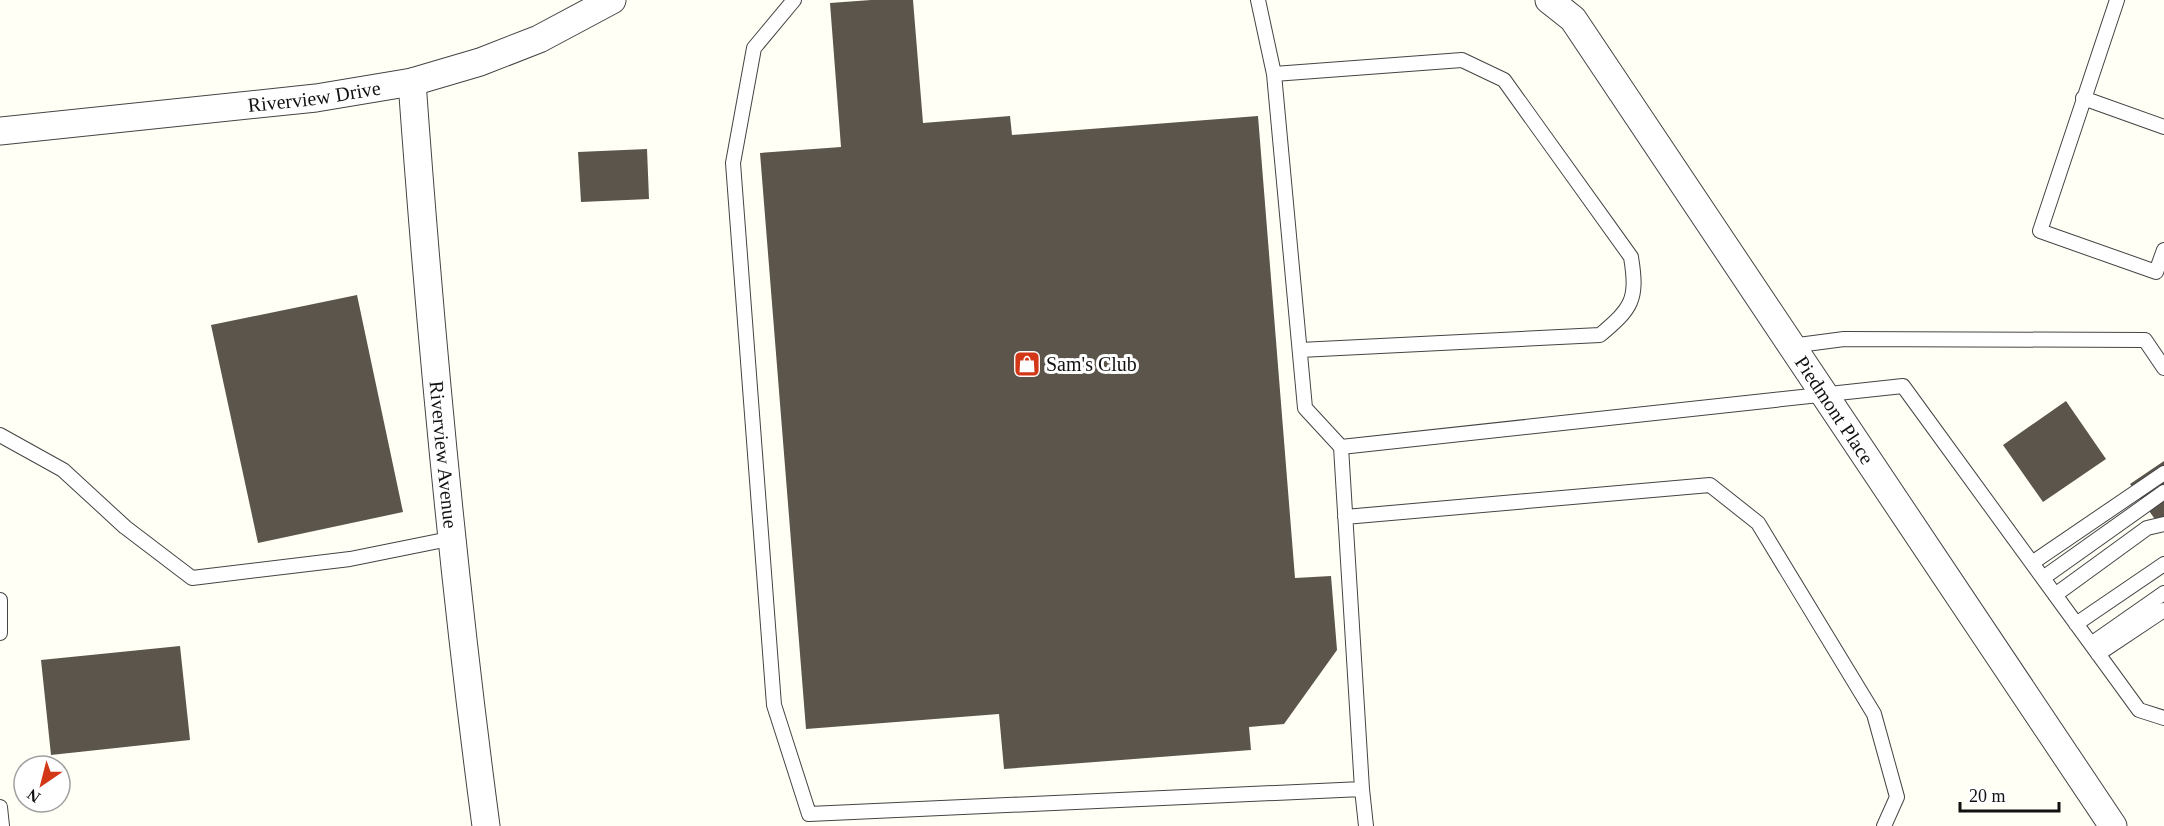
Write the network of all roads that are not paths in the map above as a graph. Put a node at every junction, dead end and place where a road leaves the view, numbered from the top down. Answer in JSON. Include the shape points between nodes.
{"nodes":[{"id":1,"x":612,"y":0,"type":"edge"},
{"id":2,"x":794,"y":0,"type":"edge"},
{"id":3,"x":1258,"y":0,"type":"edge"},
{"id":4,"x":1549,"y":0,"type":"edge"},
{"id":5,"x":2117,"y":0,"type":"edge"},
{"id":6,"x":1274,"y":74,"type":"junction"},
{"id":7,"x":412,"y":81,"type":"junction"},
{"id":8,"x":2083,"y":98,"type":"junction"},
{"id":9,"x":2164,"y":128,"type":"edge"},
{"id":10,"x":0,"y":131,"type":"edge"},
{"id":11,"x":2164,"y":250,"type":"edge"},
{"id":12,"x":1791,"y":346,"type":"junction"},
{"id":13,"x":1300,"y":350,"type":"junction"},
{"id":14,"x":2164,"y":368,"type":"edge"},
{"id":15,"x":1824,"y":395,"type":"junction"},
{"id":16,"x":0,"y":435,"type":"edge"},
{"id":17,"x":1341,"y":447,"type":"junction"},
{"id":18,"x":2164,"y":473,"type":"edge"},
{"id":19,"x":2164,"y":492,"type":"edge"},
{"id":20,"x":1345,"y":517,"type":"junction"},
{"id":21,"x":2164,"y":524,"type":"edge"},
{"id":22,"x":454,"y":538,"type":"junction"},
{"id":23,"x":2032,"y":563,"type":"junction"},
{"id":24,"x":2164,"y":564,"type":"edge"},
{"id":25,"x":2043,"y":578,"type":"junction"},
{"id":26,"x":2164,"y":593,"type":"edge"},
{"id":27,"x":2055,"y":595,"type":"junction"},
{"id":28,"x":0,"y":600,"type":"edge"},
{"id":29,"x":2161,"y":615,"type":"edge"},
{"id":30,"x":2076,"y":624,"type":"junction"},
{"id":31,"x":0,"y":633,"type":"edge"},
{"id":32,"x":2095,"y":649,"type":"junction"},
{"id":33,"x":2164,"y":718,"type":"edge"},
{"id":34,"x":1362,"y":789,"type":"junction"},
{"id":35,"x":0,"y":807,"type":"edge"},
{"id":36,"x":810,"y":820,"type":"edge"},
{"id":37,"x":2,"y":826,"type":"edge"},
{"id":38,"x":486,"y":826,"type":"edge"},
{"id":39,"x":1366,"y":826,"type":"edge"},
{"id":40,"x":1884,"y":826,"type":"edge"},
{"id":41,"x":2113,"y":826,"type":"edge"}],
"edges":[{"from":1,"to":7,"type":"street","name":"Riverview Drive","via":[[539,39],[480,62]]},
{"from":2,"to":36,"type":"lane","via":[[754,48],[733,163],[774,705]]},
{"from":3,"to":6,"type":"lane"},
{"from":4,"to":12,"type":"street","name":"Piedmont Place","via":[[1573,19]]},
{"from":5,"to":8,"type":"lane"},
{"from":6,"to":13,"type":"lane"},
{"from":6,"to":13,"type":"lane","via":[[1462,60],[1504,80],[1631,257],[1635,283],[1627,312],[1600,335]]},
{"from":7,"to":10,"type":"street","name":"Riverview Drive","via":[[316,98]]},
{"from":7,"to":22,"type":"street","name":"Riverview Avenue","via":[[425,263]]},
{"from":8,"to":9,"type":"lane"},
{"from":8,"to":11,"type":"lane","via":[[2040,231],[2156,272]]},
{"from":12,"to":14,"type":"lane","via":[[1844,339],[2145,340]]},
{"from":12,"to":15,"type":"street","name":"Piedmont Place"},
{"from":13,"to":17,"type":"lane","via":[[1305,408]]},
{"from":15,"to":17,"type":"lane"},
{"from":15,"to":23,"type":"lane","via":[[1903,386]]},
{"from":15,"to":41,"type":"street","name":"Piedmont Place"},
{"from":16,"to":22,"type":"lane","via":[[63,470],[125,527],[192,578],[350,559]]},
{"from":17,"to":20,"type":"lane"},
{"from":18,"to":23,"type":"lane"},
{"from":19,"to":25,"type":"lane"},
{"from":20,"to":34,"type":"lane"},
{"from":20,"to":40,"type":"lane","via":[[1710,485],[1758,523],[1874,714],[1897,797]]},
{"from":21,"to":27,"type":"lane","via":[[2146,528]]},
{"from":22,"to":38,"type":"street","name":"Riverview Avenue","via":[[467,684]]},
{"from":23,"to":25,"type":"lane"},
{"from":24,"to":30,"type":"lane"},
{"from":25,"to":27,"type":"lane"},
{"from":26,"to":32,"type":"lane"},
{"from":27,"to":30,"type":"lane"},
{"from":28,"to":31,"type":"lane"},
{"from":29,"to":32,"type":"lane"},
{"from":30,"to":32,"type":"lane"},
{"from":32,"to":33,"type":"lane","via":[[2139,710]]},
{"from":34,"to":36,"type":"lane"},
{"from":34,"to":39,"type":"lane"},
{"from":35,"to":37,"type":"lane"}]}
